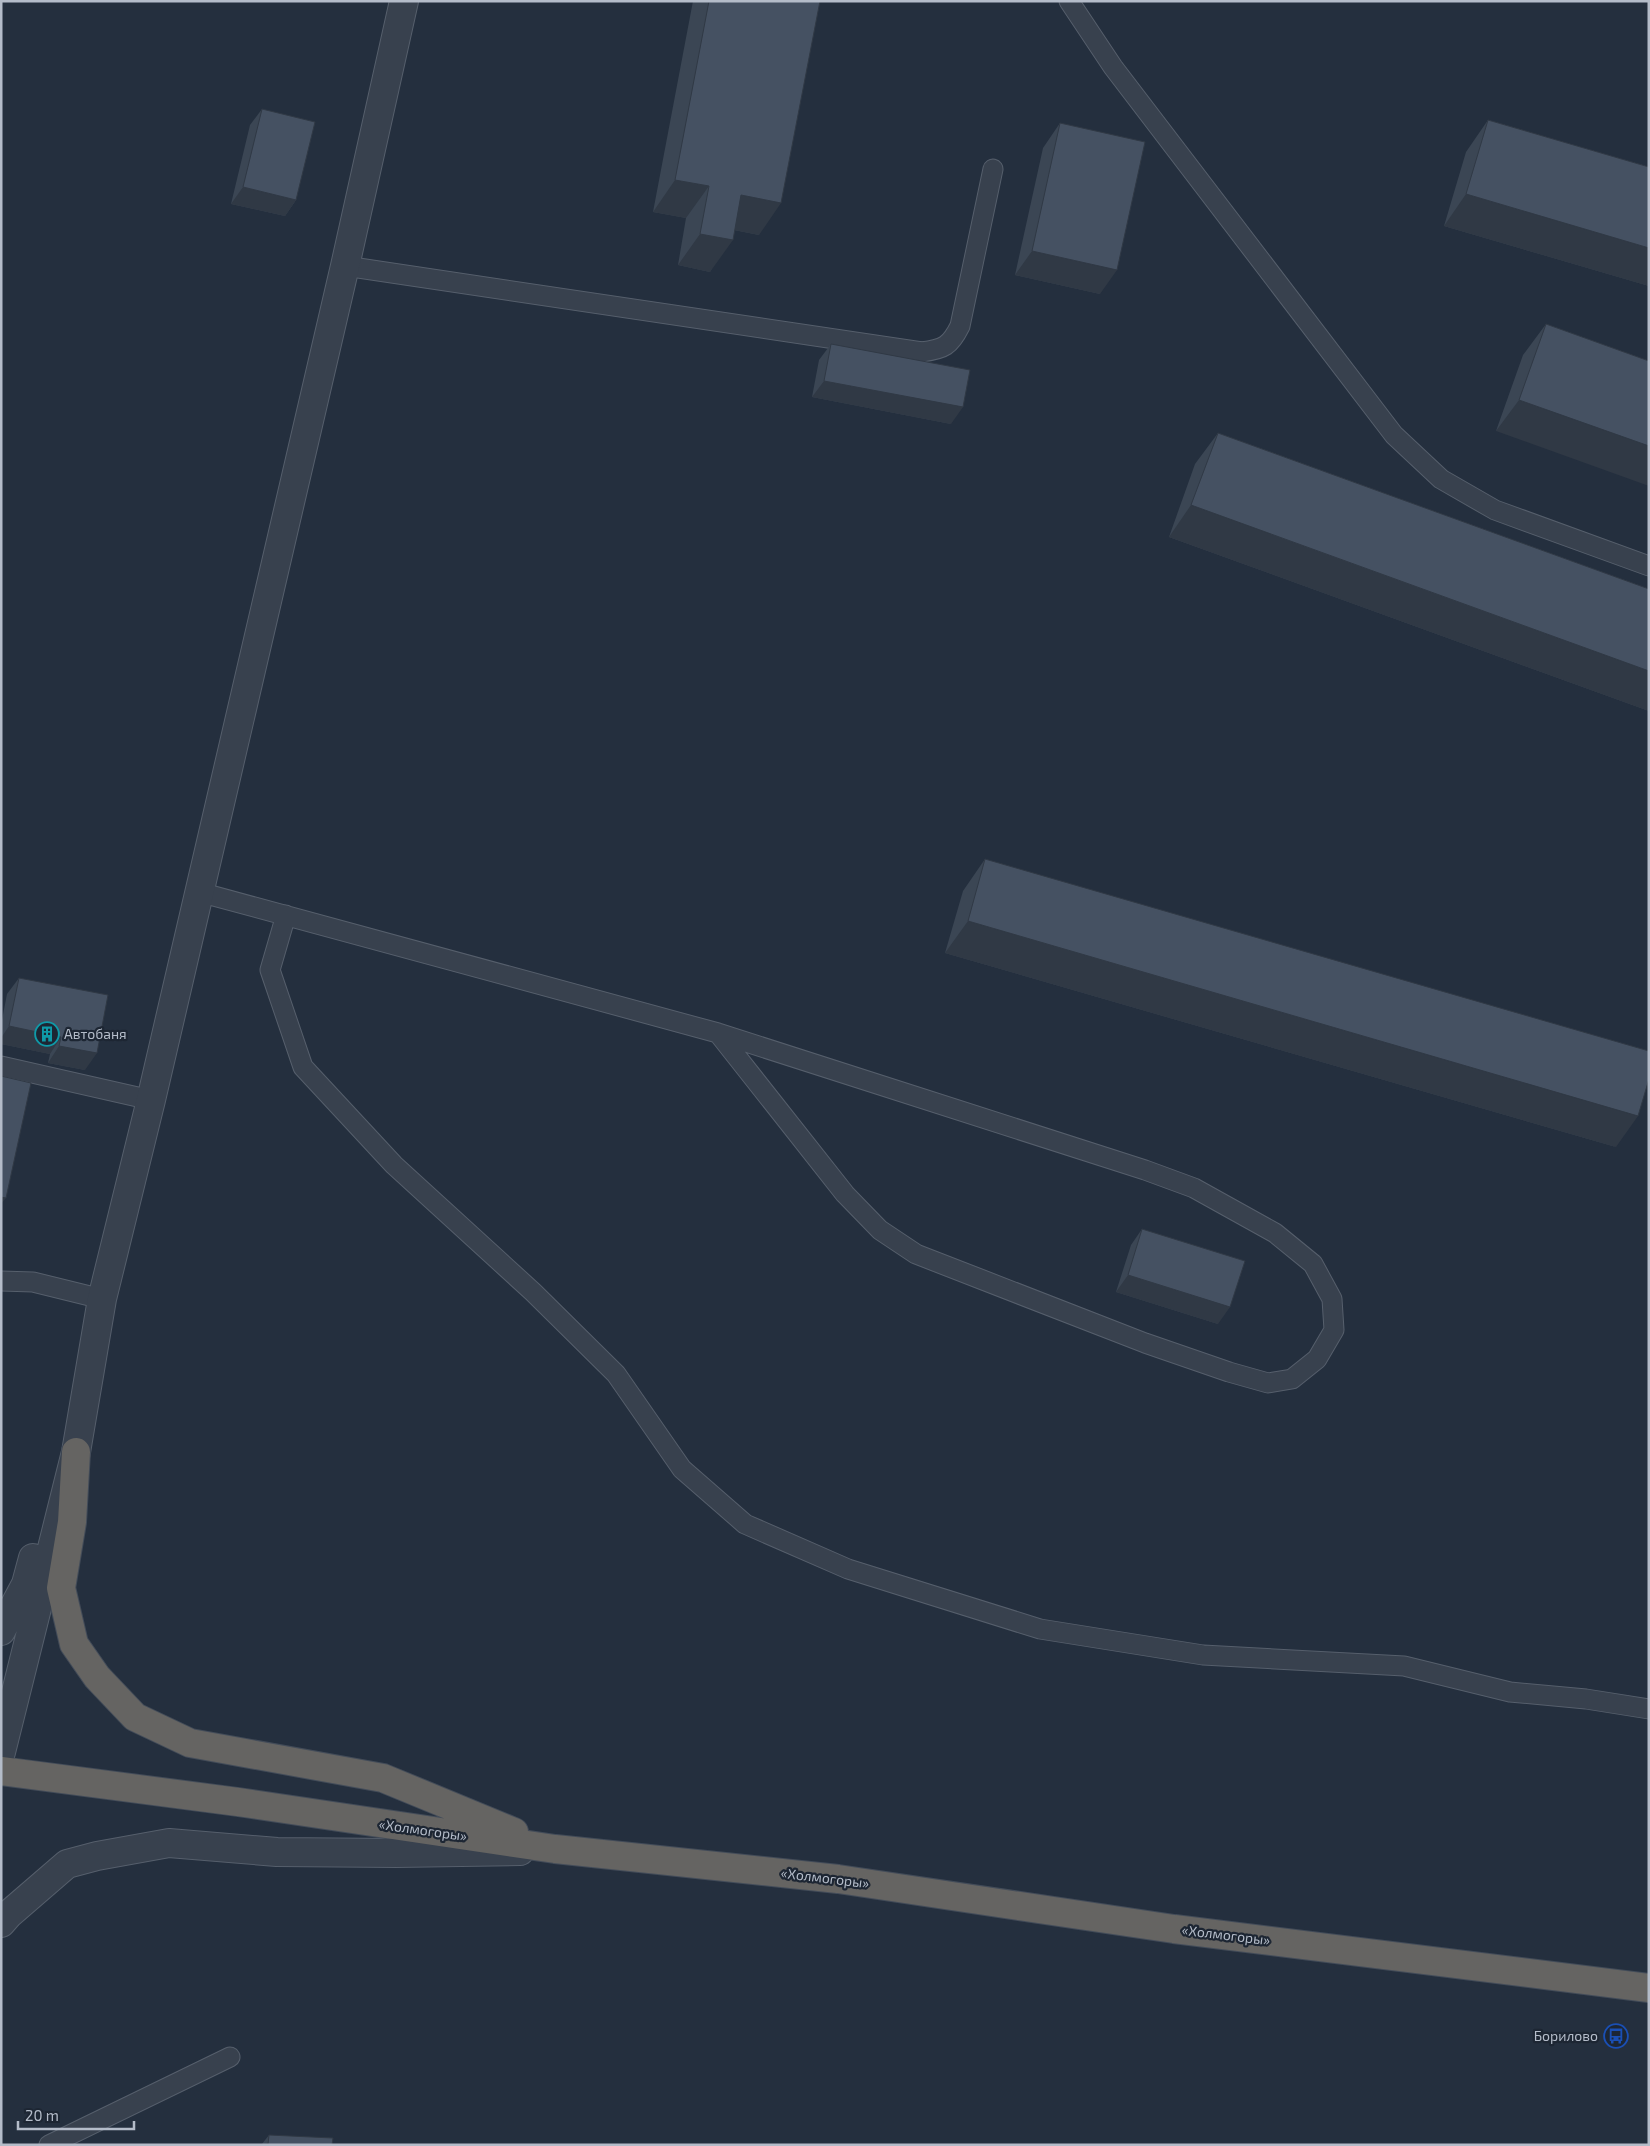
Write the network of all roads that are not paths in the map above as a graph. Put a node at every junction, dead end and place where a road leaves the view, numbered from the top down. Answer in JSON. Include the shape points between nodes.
{"nodes":[{"id":1,"x":404,"y":1,"type":"edge"},
{"id":2,"x":1069,"y":1,"type":"edge"},
{"id":3,"x":993,"y":169,"type":"dead end"},
{"id":4,"x":345,"y":266,"type":"junction"},
{"id":5,"x":1649,"y":566,"type":"edge"},
{"id":6,"x":199,"y":892,"type":"junction"},
{"id":7,"x":286,"y":915,"type":"junction"},
{"id":8,"x":718,"y":1033,"type":"junction"},
{"id":9,"x":1,"y":1066,"type":"edge"},
{"id":10,"x":151,"y":1100,"type":"junction"},
{"id":11,"x":1,"y":1281,"type":"edge"},
{"id":12,"x":102,"y":1299,"type":"junction"},
{"id":13,"x":76,"y":1452,"type":"junction"},
{"id":14,"x":1,"y":1631,"type":"edge"},
{"id":15,"x":1649,"y":1709,"type":"edge"},
{"id":16,"x":1,"y":1752,"type":"edge"},
{"id":17,"x":1,"y":1770,"type":"edge"},
{"id":18,"x":555,"y":1849,"type":"junction"},
{"id":19,"x":1,"y":1923,"type":"edge"},
{"id":20,"x":1649,"y":1988,"type":"edge"},
{"id":21,"x":230,"y":2057,"type":"dead end"},
{"id":22,"x":49,"y":2145,"type":"edge"}],
"edges":[{"from":1,"to":4,"type":"street"},
{"from":2,"to":5,"type":"lane","via":[[1113,67],[1394,435],[1440,479],[1495,510]]},
{"from":3,"to":4,"type":"lane","via":[[960,326],[953,339],[941,350],[922,352]]},
{"from":4,"to":6,"type":"street"},
{"from":6,"to":7,"type":"lane"},
{"from":6,"to":10,"type":"street"},
{"from":7,"to":8,"type":"lane"},
{"from":7,"to":15,"type":"lane","via":[[270,970],[303,1067],[394,1165],[533,1292],[616,1374],[682,1469],[745,1524],[848,1569],[1040,1629],[1203,1655],[1404,1666],[1510,1692]]},
{"from":8,"to":8,"type":"lane","via":[[1194,1188],[1276,1233],[1313,1264],[1332,1299],[1334,1330],[1317,1359],[1292,1379],[1268,1383],[1146,1343],[916,1254],[880,1230],[845,1194]]},
{"from":9,"to":10,"type":"lane"},
{"from":10,"to":12,"type":"street"},
{"from":11,"to":12,"type":"lane","via":[[33,1282]]},
{"from":12,"to":13,"type":"street"},
{"from":13,"to":14,"type":"street","via":[[47,1513],[26,1584]]},
{"from":13,"to":16,"type":"street"},
{"from":13,"to":18,"type":"highway","via":[[72,1522],[62,1588],[74,1644],[97,1678],[135,1717],[190,1743],[383,1778]]},
{"from":17,"to":18,"type":"highway","name":"«Холмогоры»"},
{"from":18,"to":19,"type":"street","via":[[277,1852],[169,1843],[66,1864]]},
{"from":18,"to":20,"type":"highway","name":"«Холмогоры»","via":[[838,1879],[1174,1929]]},
{"from":21,"to":22,"type":"lane"}]}
